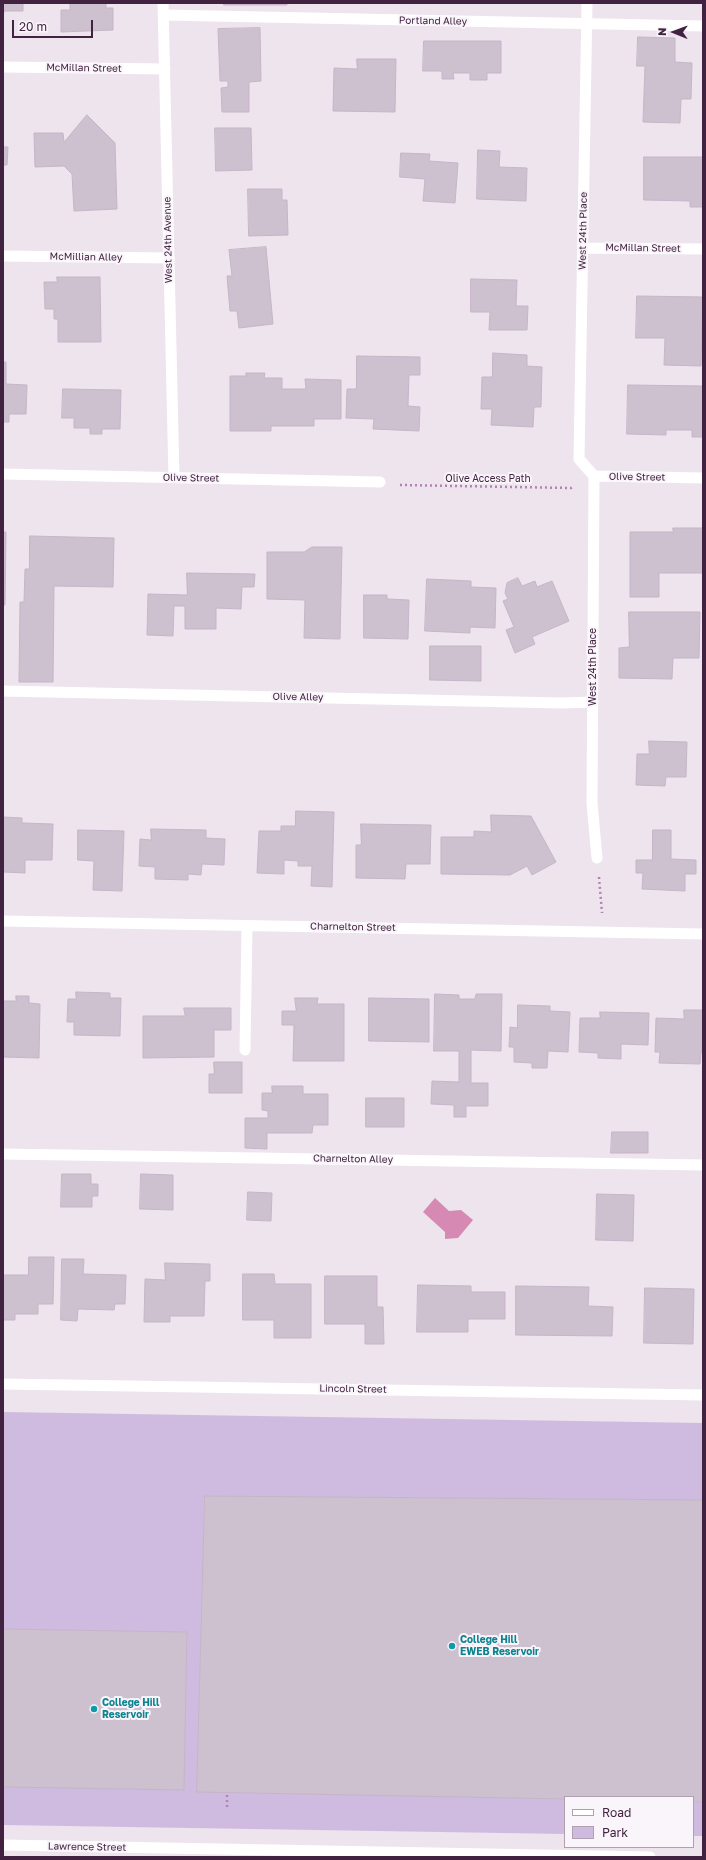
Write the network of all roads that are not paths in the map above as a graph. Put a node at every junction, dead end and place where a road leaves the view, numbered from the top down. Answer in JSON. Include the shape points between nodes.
{"nodes":[{"id":1,"x":164,"y":3,"type":"edge"},
{"id":2,"x":587,"y":3,"type":"edge"},
{"id":3,"x":164,"y":15,"type":"junction"},
{"id":4,"x":587,"y":24,"type":"junction"},
{"id":5,"x":703,"y":26,"type":"edge"},
{"id":6,"x":3,"y":68,"type":"edge"},
{"id":7,"x":164,"y":69,"type":"junction"},
{"id":8,"x":583,"y":248,"type":"junction"},
{"id":9,"x":703,"y":249,"type":"edge"},
{"id":10,"x":3,"y":256,"type":"edge"},
{"id":11,"x":169,"y":258,"type":"junction"},
{"id":12,"x":579,"y":459,"type":"joint"},
{"id":13,"x":3,"y":474,"type":"edge"},
{"id":14,"x":594,"y":476,"type":"junction"},
{"id":15,"x":174,"y":478,"type":"junction"},
{"id":16,"x":703,"y":478,"type":"edge"},
{"id":17,"x":380,"y":482,"type":"road end"},
{"id":18,"x":3,"y":691,"type":"edge"},
{"id":19,"x":592,"y":702,"type":"junction"},
{"id":20,"x":598,"y":858,"type":"road end"},
{"id":21,"x":3,"y":921,"type":"edge"},
{"id":22,"x":247,"y":926,"type":"junction"},
{"id":23,"x":703,"y":934,"type":"edge"},
{"id":24,"x":245,"y":1050,"type":"dead end"},
{"id":25,"x":3,"y":1154,"type":"edge"},
{"id":26,"x":703,"y":1165,"type":"edge"},
{"id":27,"x":3,"y":1384,"type":"edge"},
{"id":28,"x":703,"y":1395,"type":"edge"},
{"id":29,"x":3,"y":1846,"type":"edge"},
{"id":30,"x":225,"y":1853,"type":"edge"},
{"id":31,"x":650,"y":1857,"type":"edge"}],
"edges":[{"from":1,"to":3,"type":"street","name":"West 24th Avenue"},
{"from":2,"to":4,"type":"street","name":"West 24th Place"},
{"from":3,"to":4,"type":"street","name":"Portland Alley"},
{"from":3,"to":7,"type":"street","name":"West 24th Avenue"},
{"from":4,"to":5,"type":"street","name":"Portland Alley"},
{"from":4,"to":8,"type":"street","name":"West 24th Place"},
{"from":6,"to":7,"type":"street","name":"McMillan Street"},
{"from":7,"to":11,"type":"street","name":"West 24th Avenue"},
{"from":8,"to":9,"type":"street","name":"McMillan Street"},
{"from":8,"to":12,"type":"street","name":"West 24th Place"},
{"from":10,"to":11,"type":"street","name":"McMillian Alley"},
{"from":11,"to":15,"type":"street","name":"West 24th Avenue"},
{"from":12,"to":14,"type":"street","name":"Olive Street"},
{"from":13,"to":15,"type":"street","name":"Olive Street"},
{"from":14,"to":16,"type":"street","name":"Olive Street"},
{"from":14,"to":19,"type":"street","name":"West 24th Place"},
{"from":15,"to":17,"type":"street","name":"Olive Street"},
{"from":18,"to":19,"type":"street","name":"Olive Alley"},
{"from":19,"to":20,"type":"street","name":"West 24th Place","via":[[592,803]]},
{"from":21,"to":22,"type":"street","name":"Charnelton Street"},
{"from":22,"to":23,"type":"street","name":"Charnelton Street"},
{"from":22,"to":24,"type":"street"},
{"from":25,"to":26,"type":"street","name":"Charnelton Alley"},
{"from":27,"to":28,"type":"street","name":"Lincoln Street"},
{"from":29,"to":30,"type":"street","name":"Lawrence Street"},
{"from":30,"to":31,"type":"street","name":"Lawrence Street"}]}
